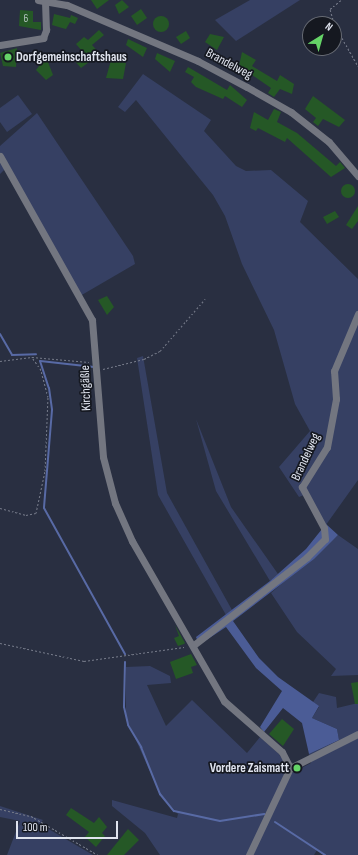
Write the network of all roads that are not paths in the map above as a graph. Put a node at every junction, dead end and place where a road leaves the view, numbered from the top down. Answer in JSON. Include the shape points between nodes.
{"nodes":[{"id":1,"x":41,"y":0,"type":"edge"},
{"id":2,"x":75,"y":0,"type":"edge"},
{"id":3,"x":67,"y":5,"type":"junction"},
{"id":4,"x":0,"y":45,"type":"edge"},
{"id":5,"x":0,"y":156,"type":"edge"},
{"id":6,"x":358,"y":176,"type":"edge"},
{"id":7,"x":358,"y":314,"type":"edge"},
{"id":8,"x":195,"y":644,"type":"junction"},
{"id":9,"x":358,"y":734,"type":"edge"},
{"id":10,"x":290,"y":768,"type":"junction"},
{"id":11,"x":249,"y":855,"type":"edge"}],
"edges":[{"from":1,"to":3,"type":"street","name":"Brandelweg"},
{"from":1,"to":4,"type":"street","name":"Brandelweg","via":[[46,30],[42,38]]},
{"from":2,"to":3,"type":"street"},
{"from":3,"to":6,"type":"street","name":"Brandelweg","via":[[198,60],[291,112],[329,142]]},
{"from":5,"to":8,"type":"street","name":"Kirchgäßle","via":[[92,320],[98,366],[103,457],[115,503],[132,541]]},
{"from":7,"to":8,"type":"street","name":"Brandelweg","via":[[334,371],[336,399],[327,447],[302,487],[324,528],[325,539],[307,557]]},
{"from":8,"to":10,"type":"street","via":[[224,701],[282,752]]},
{"from":9,"to":10,"type":"street"},
{"from":10,"to":11,"type":"street"}]}
